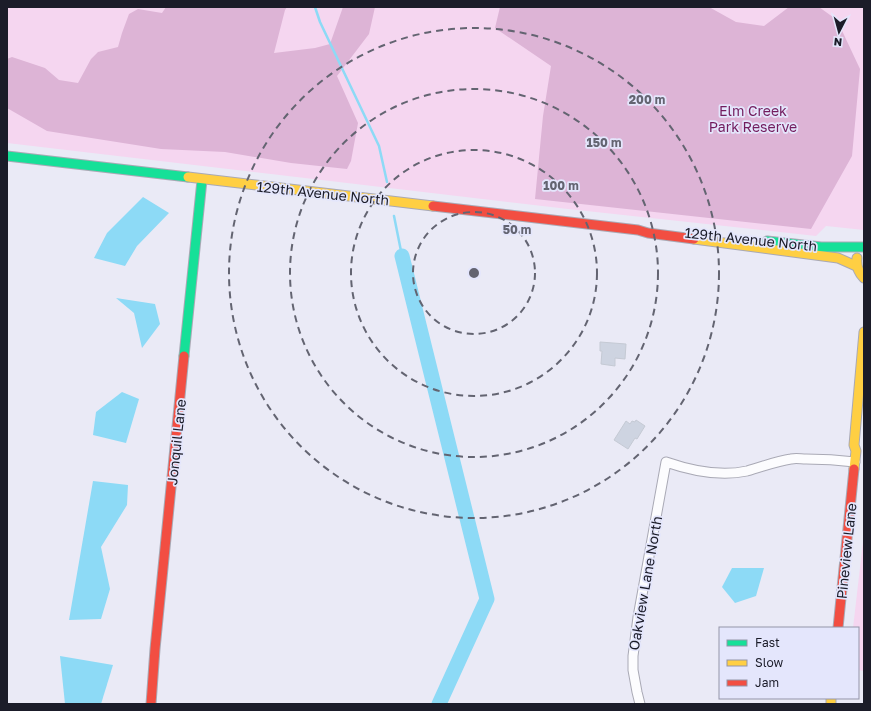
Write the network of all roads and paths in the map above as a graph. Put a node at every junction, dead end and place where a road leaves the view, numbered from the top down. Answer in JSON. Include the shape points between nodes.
{"nodes":[{"id":1,"x":7,"y":156,"type":"edge"},
{"id":2,"x":202,"y":180,"type":"junction"},
{"id":3,"x":638,"y":230,"type":"junction"},
{"id":4,"x":864,"y":247,"type":"edge"},
{"id":5,"x":856,"y":266,"type":"junction"},
{"id":6,"x":864,"y":278,"type":"edge"},
{"id":7,"x":864,"y":332,"type":"edge"},
{"id":8,"x":864,"y":413,"type":"edge"},
{"id":9,"x":856,"y":451,"type":"junction"},
{"id":10,"x":855,"y":462,"type":"junction"},
{"id":11,"x":838,"y":627,"type":"edge"},
{"id":12,"x":151,"y":704,"type":"edge"},
{"id":13,"x":640,"y":704,"type":"edge"}],
"edges":[{"from":1,"to":2,"type":"main road","name":"129th Avenue North"},
{"from":2,"to":3,"type":"main road","name":"129th Avenue North"},
{"from":2,"to":12,"type":"main road","name":"Jonquil Lane"},
{"from":3,"to":4,"type":"main road","name":"129th Avenue North","via":[[821,247]]},
{"from":3,"to":5,"type":"main road","name":"129th Avenue North","via":[[838,258]]},
{"from":4,"to":5,"type":"main road","via":[[857,256]]},
{"from":5,"to":6,"type":"main road"},
{"from":7,"to":9,"type":"main road","name":"Pineview Lane","via":[[854,444]]},
{"from":8,"to":9,"type":"main road","name":"Pineview Lane","via":[[860,445]]},
{"from":9,"to":10,"type":"main road","name":"Pineview Lane"},
{"from":10,"to":11,"type":"main road","name":"Pineview Lane"},
{"from":10,"to":13,"type":"street","name":"Oakview Lane North","via":[[792,459],[746,471],[720,474],[666,462],[632,656]]}]}
